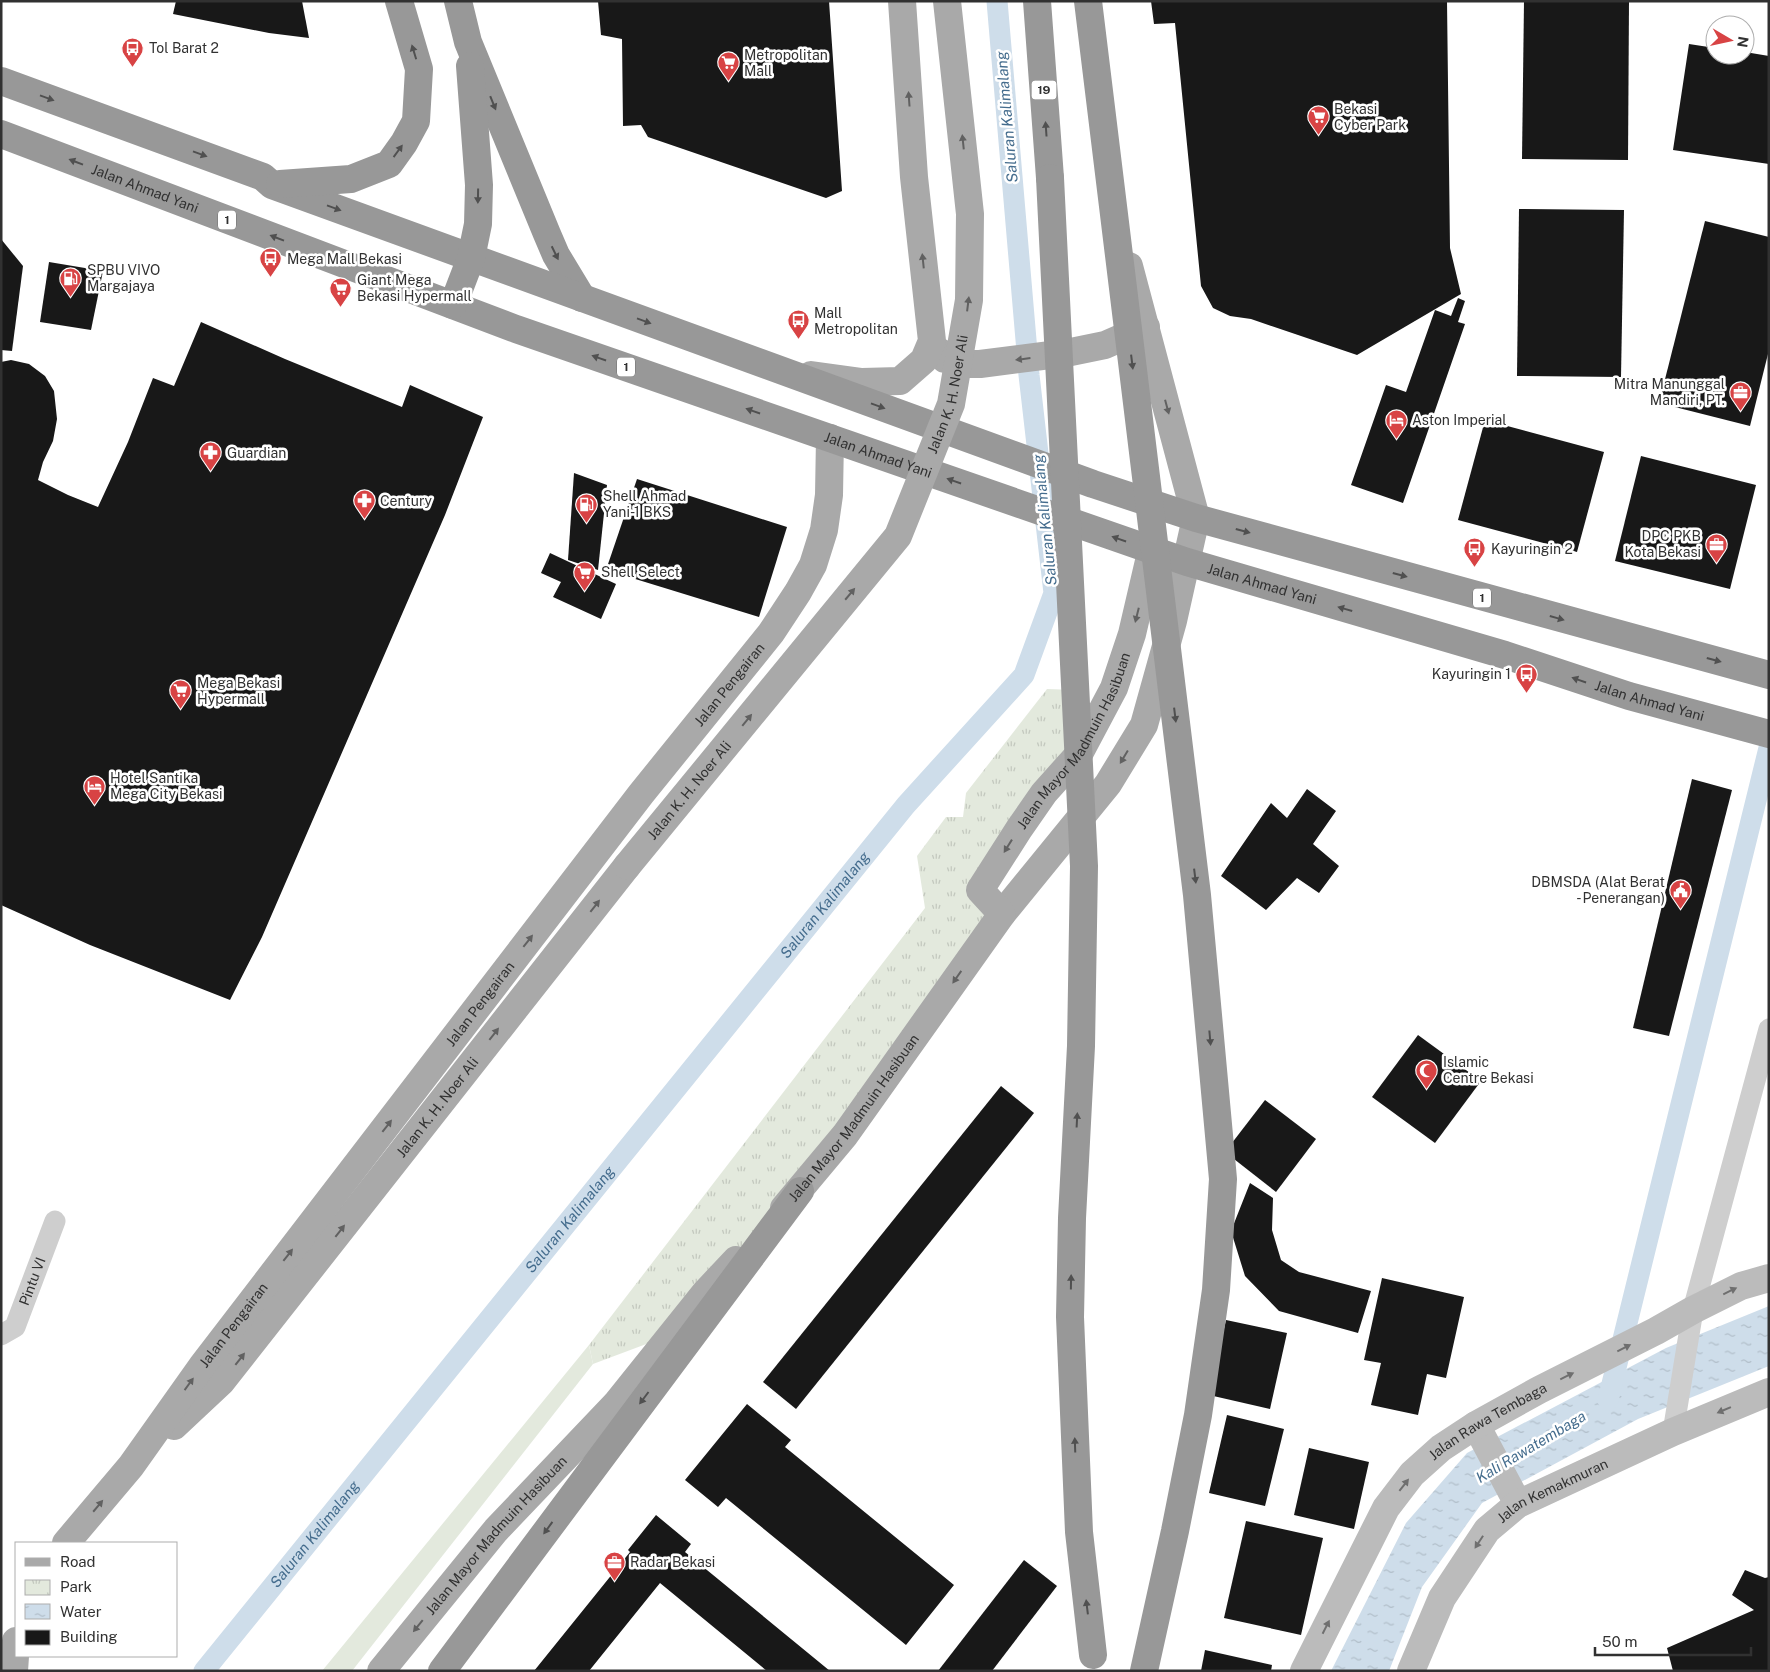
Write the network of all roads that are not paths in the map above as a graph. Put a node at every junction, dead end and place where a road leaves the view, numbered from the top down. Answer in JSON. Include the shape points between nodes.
{"nodes":[{"id":1,"x":399,"y":1,"type":"edge"},
{"id":2,"x":458,"y":1,"type":"edge"},
{"id":3,"x":902,"y":1,"type":"edge"},
{"id":4,"x":947,"y":1,"type":"edge"},
{"id":5,"x":1037,"y":1,"type":"edge"},
{"id":6,"x":1088,"y":1,"type":"edge"},
{"id":7,"x":468,"y":42,"type":"junction"},
{"id":8,"x":1,"y":81,"type":"edge"},
{"id":9,"x":1,"y":134,"type":"edge"},
{"id":10,"x":272,"y":185,"type":"junction"},
{"id":11,"x":471,"y":258,"type":"junction"},
{"id":12,"x":582,"y":298,"type":"junction"},
{"id":13,"x":453,"y":305,"type":"junction"},
{"id":14,"x":1146,"y":327,"type":"junction"},
{"id":15,"x":928,"y":351,"type":"junction"},
{"id":16,"x":783,"y":371,"type":"junction"},
{"id":17,"x":830,"y":438,"type":"junction"},
{"id":18,"x":1156,"y":505,"type":"junction"},
{"id":19,"x":1196,"y":518,"type":"junction"},
{"id":20,"x":1152,"y":550,"type":"junction"},
{"id":21,"x":1187,"y":562,"type":"junction"},
{"id":22,"x":1769,"y":675,"type":"edge"},
{"id":23,"x":1765,"y":733,"type":"edge"},
{"id":24,"x":1079,"y":754,"type":"junction"},
{"id":25,"x":1002,"y":914,"type":"junction"},
{"id":26,"x":1769,"y":1029,"type":"edge"},
{"id":27,"x":800,"y":1191,"type":"junction"},
{"id":28,"x":55,"y":1222,"type":"dead end"},
{"id":29,"x":1769,"y":1278,"type":"edge"},
{"id":30,"x":1691,"y":1319,"type":"junction"},
{"id":31,"x":1,"y":1335,"type":"edge"},
{"id":32,"x":1769,"y":1392,"type":"edge"},
{"id":33,"x":616,"y":1404,"type":"junction"},
{"id":34,"x":1674,"y":1421,"type":"junction"},
{"id":35,"x":1479,"y":1430,"type":"junction"},
{"id":36,"x":131,"y":1466,"type":"junction"},
{"id":37,"x":1514,"y":1497,"type":"junction"},
{"id":38,"x":67,"y":1542,"type":"edge"},
{"id":39,"x":15,"y":1656,"type":"edge"},
{"id":40,"x":1093,"y":1663,"type":"edge"},
{"id":41,"x":14,"y":1671,"type":"edge"},
{"id":42,"x":381,"y":1671,"type":"edge"},
{"id":43,"x":406,"y":1671,"type":"edge"},
{"id":44,"x":442,"y":1671,"type":"edge"},
{"id":45,"x":1144,"y":1671,"type":"edge"},
{"id":46,"x":1304,"y":1671,"type":"edge"},
{"id":47,"x":1411,"y":1671,"type":"edge"}],
"edges":[{"from":10,"to":1,"type":"highway","one_way":true,"via":[[351,179],[389,164],[404,143],[416,121],[419,69]]},
{"from":2,"to":7,"type":"highway"},
{"from":15,"to":3,"type":"main road","name":"Jalan K. H. Noer Ali","one_way":true},
{"from":36,"to":4,"type":"main road","name":"Jalan K. H. Noer Ali","one_way":true,"bridge":true,"via":[[221,1382],[627,866],[898,536],[951,404],[969,300],[970,214]]},
{"from":24,"to":5,"type":"highway","number":"19","one_way":true,"bridge":true,"via":[[1050,178]]},
{"from":6,"to":14,"type":"main road","via":[[1112,208]]},
{"from":6,"to":45,"type":"highway","one_way":true,"bridge":true,"via":[[1197,895],[1223,1179],[1216,1290],[1198,1415]]},
{"from":7,"to":11,"type":"highway","one_way":true,"via":[[478,185],[478,224]]},
{"from":7,"to":12,"type":"highway","one_way":true,"via":[[556,256]]},
{"from":8,"to":10,"type":"highway","number":"1","one_way":true,"via":[[263,177]]},
{"from":13,"to":9,"type":"highway","name":"Jalan Ahmad Yani","number":"1","one_way":true},
{"from":10,"to":11,"type":"highway","number":"1","one_way":true},
{"from":11,"to":12,"type":"highway","number":"1"},
{"from":11,"to":13,"type":"highway"},
{"from":12,"to":16,"type":"highway","number":"1","one_way":true},
{"from":17,"to":13,"type":"highway","name":"Jalan Ahmad Yani","number":"1","one_way":true},
{"from":14,"to":15,"type":"main road","one_way":true,"via":[[1105,345],[980,364],[965,364]]},
{"from":14,"to":19,"type":"main road","one_way":true},
{"from":15,"to":16,"type":"main road","via":[[900,381],[862,382]]},
{"from":16,"to":18,"type":"highway","number":"1","one_way":true},
{"from":20,"to":17,"type":"highway","name":"Jalan Ahmad Yani","number":"1","one_way":true},
{"from":36,"to":17,"type":"main road","name":"Jalan Pengairan","one_way":true,"via":[[202,1366],[641,794],[771,633],[813,565],[824,530],[829,496]]},
{"from":18,"to":19,"type":"highway","number":"1"},
{"from":18,"to":20,"type":"main road","name":"Jalan Mayor Madmuin Hasibuan"},
{"from":19,"to":21,"type":"main road","name":"Jalan Mayor Madmuin Hasibuan"},
{"from":19,"to":22,"type":"highway","number":"1","one_way":true},
{"from":20,"to":21,"type":"highway","name":"Jalan Ahmad Yani","number":"1"},
{"from":20,"to":24,"type":"main road","name":"Jalan Mayor Madmuin Hasibuan","one_way":true,"via":[[1132,634],[1114,688]]},
{"from":23,"to":21,"type":"highway","name":"Jalan Ahmad Yani","number":"1","one_way":true,"via":[[1629,696],[1505,655]]},
{"from":21,"to":25,"type":"main road","name":"Jalan Mayor Madmuin Hasibuan","one_way":true,"via":[[1144,725],[1108,784]]},
{"from":24,"to":25,"type":"main road","name":"Jalan Mayor Madmuin Hasibuan","one_way":true,"via":[[1044,793],[980,890]]},
{"from":40,"to":24,"type":"highway","one_way":true,"bridge":true,"via":[[1079,1532],[1070,1317],[1081,1046],[1084,866]]},
{"from":25,"to":27,"type":"main road","name":"Jalan Mayor Madmuin Hasibuan","one_way":true,"via":[[845,1135]]},
{"from":26,"to":30,"type":"street"},
{"from":27,"to":33,"type":"main road","name":"Jalan Mayor Madmuin Hasibuan","via":[[705,1293]]},
{"from":27,"to":44,"type":"highway","one_way":true},
{"from":28,"to":31,"type":"street","name":"Pintu VI","via":[[15,1327]]},
{"from":30,"to":29,"type":"street","name":"Jalan Rawa Tembaga","one_way":true,"via":[[1741,1286]]},
{"from":30,"to":34,"type":"street"},
{"from":35,"to":30,"type":"street","name":"Jalan Rawa Tembaga","one_way":true,"via":[[1539,1390],[1656,1331]]},
{"from":32,"to":34,"type":"street","name":"Jalan Kemakmuran","one_way":true},
{"from":33,"to":42,"type":"main road","name":"Jalan Mayor Madmuin Hasibuan","one_way":true,"via":[[496,1530]]},
{"from":33,"to":43,"type":"main road","name":"Jalan Mayor Madmuin Hasibuan"},
{"from":34,"to":37,"type":"street","name":"Jalan Kemakmuran"},
{"from":35,"to":37,"type":"street"},
{"from":46,"to":35,"type":"street","name":"Jalan Rawa Tembaga","one_way":true,"via":[[1386,1508],[1412,1474],[1440,1448]]},
{"from":38,"to":36,"type":"main road","name":"Jalan Pengairan","one_way":true},
{"from":37,"to":47,"type":"street","name":"Jalan Kemakmuran","one_way":true,"via":[[1486,1530],[1442,1598]]},
{"from":39,"to":41,"type":"main road"}]}
